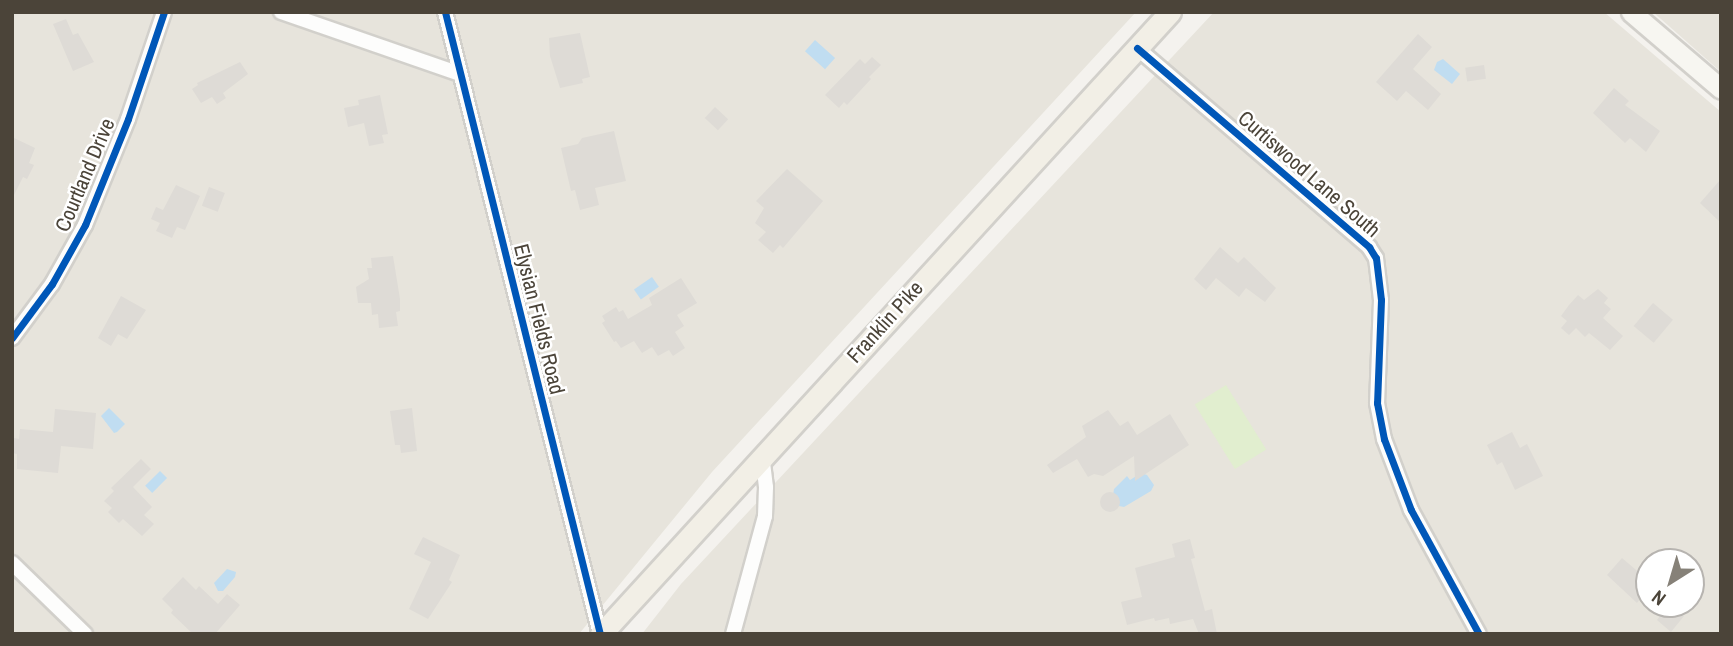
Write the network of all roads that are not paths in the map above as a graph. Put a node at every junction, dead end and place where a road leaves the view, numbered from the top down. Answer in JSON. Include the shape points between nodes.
{"nodes":[{"id":1,"x":164,"y":12,"type":"edge"},
{"id":2,"x":281,"y":12,"type":"edge"},
{"id":3,"x":446,"y":12,"type":"edge"},
{"id":4,"x":1170,"y":12,"type":"edge"},
{"id":5,"x":1631,"y":12,"type":"edge"},
{"id":6,"x":1137,"y":48,"type":"junction"},
{"id":7,"x":460,"y":74,"type":"junction"},
{"id":8,"x":1721,"y":89,"type":"edge"},
{"id":9,"x":12,"y":338,"type":"edge"},
{"id":10,"x":762,"y":456,"type":"junction"},
{"id":11,"x":12,"y":562,"type":"edge"},
{"id":12,"x":85,"y":634,"type":"edge"},
{"id":13,"x":601,"y":634,"type":"edge"},
{"id":14,"x":733,"y":634,"type":"edge"},
{"id":15,"x":1479,"y":634,"type":"edge"}],
"edges":[{"from":1,"to":9,"type":"street","name":"Courtland Drive","via":[[85,225],[52,284]]},
{"from":2,"to":7,"type":"street"},
{"from":3,"to":7,"type":"street","name":"Elysian Fields Road"},
{"from":4,"to":6,"type":"main road","name":"Franklin Pike"},
{"from":5,"to":8,"type":"main road"},
{"from":6,"to":10,"type":"main road","name":"Franklin Pike"},
{"from":6,"to":15,"type":"street","name":"Curtiswood Lane South","via":[[1376,258],[1381,300],[1377,403],[1384,439],[1411,510]]},
{"from":7,"to":13,"type":"street","name":"Elysian Fields Road"},
{"from":10,"to":13,"type":"main road","name":"Franklin Pike"},
{"from":10,"to":14,"type":"street","via":[[765,516]]},
{"from":11,"to":12,"type":"street"}]}
